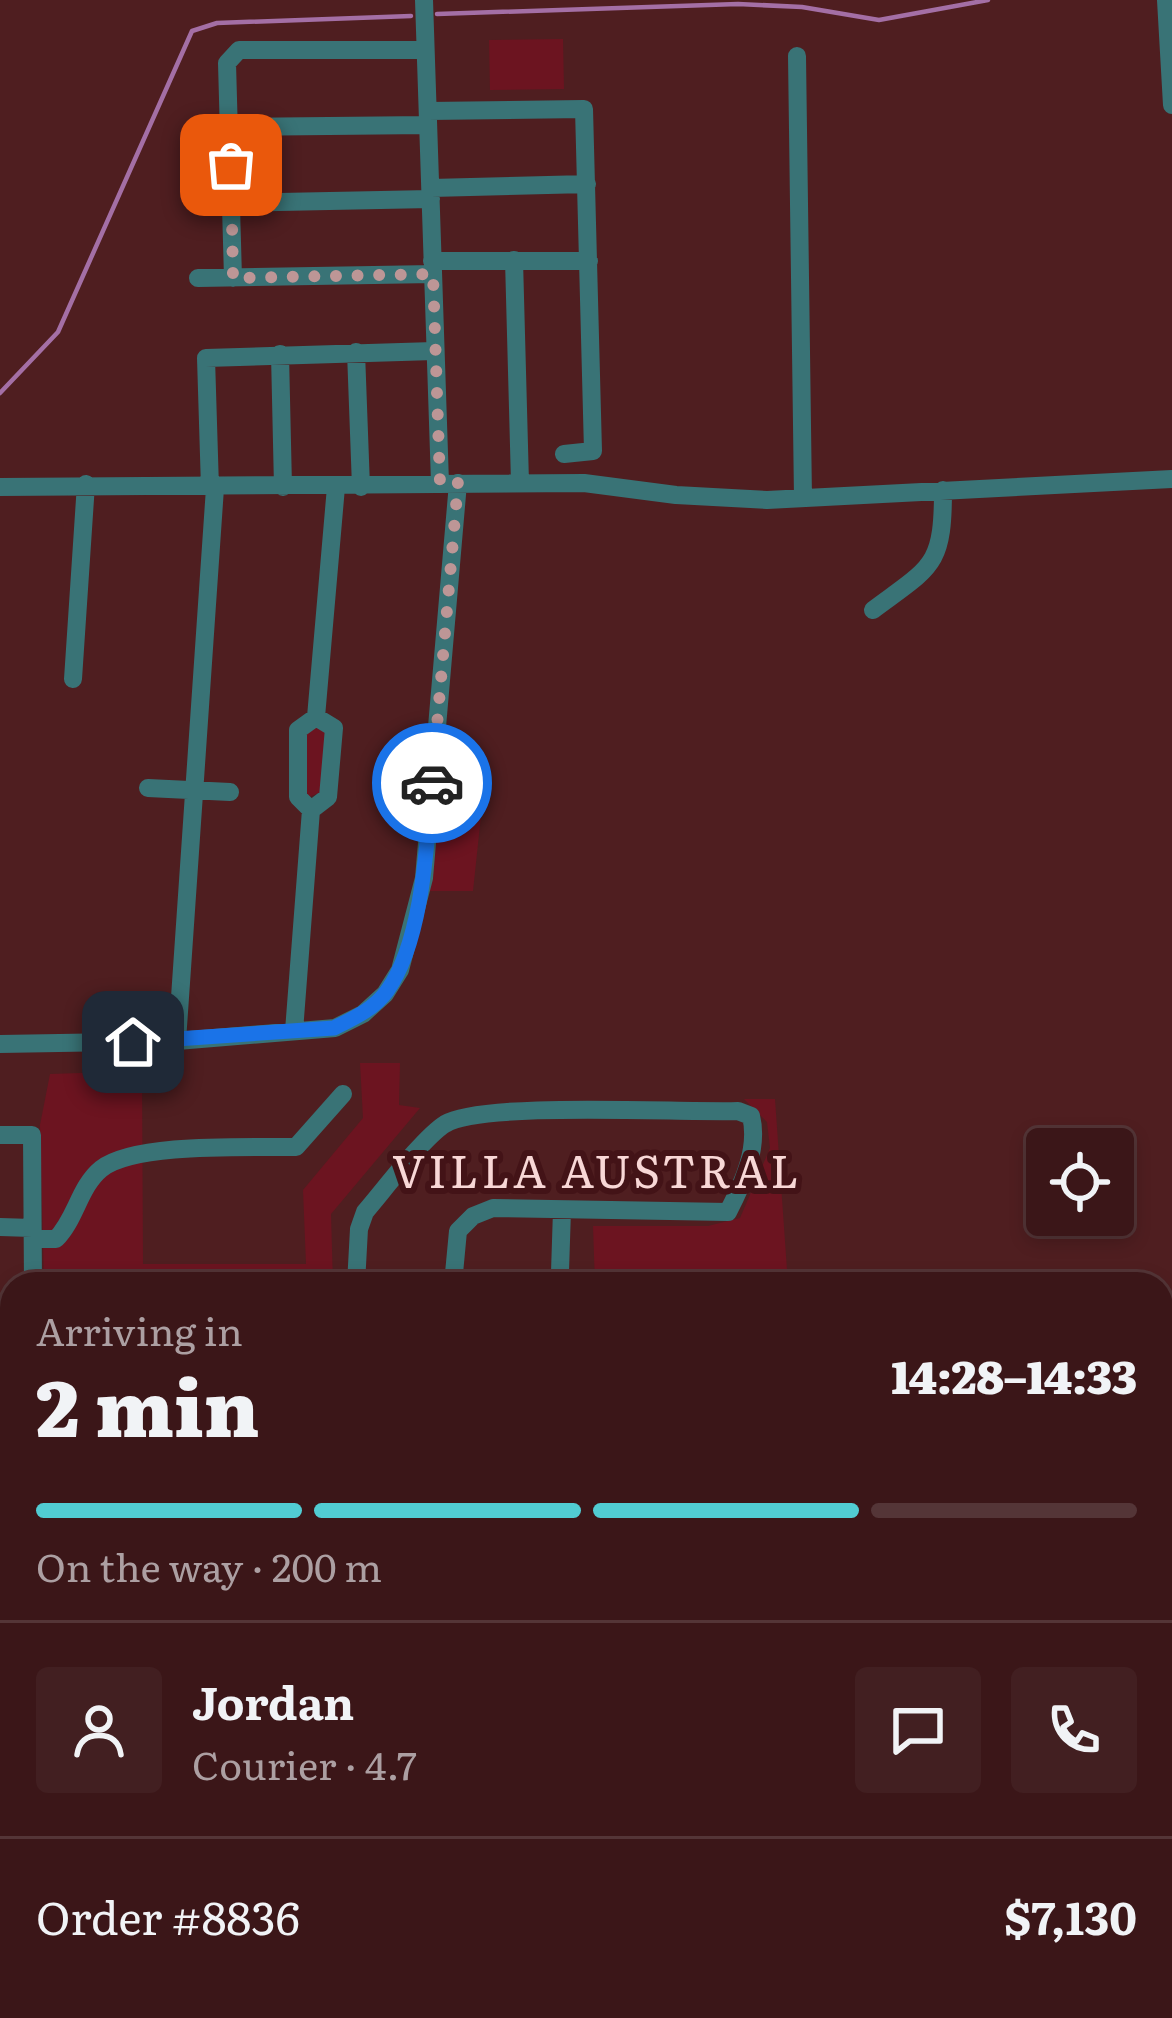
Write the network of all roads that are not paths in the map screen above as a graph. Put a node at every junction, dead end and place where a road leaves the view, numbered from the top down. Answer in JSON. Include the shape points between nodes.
{"nodes":[{"id":1,"x":424,"y":0,"type":"edge"},
{"id":2,"x":1166,"y":0,"type":"edge"},
{"id":3,"x":425,"y":50,"type":"junction"},
{"id":4,"x":797,"y":56,"type":"dead end"},
{"id":5,"x":1172,"y":105,"type":"edge"},
{"id":6,"x":428,"y":118,"type":"junction"},
{"id":7,"x":231,"y":127,"type":"junction"},
{"id":8,"x":587,"y":184,"type":"junction"},
{"id":9,"x":431,"y":194,"type":"junction"},
{"id":10,"x":230,"y":203,"type":"junction"},
{"id":11,"x":514,"y":260,"type":"junction"},
{"id":12,"x":589,"y":261,"type":"junction"},
{"id":13,"x":432,"y":268,"type":"junction"},
{"id":14,"x":198,"y":278,"type":"dead end"},
{"id":15,"x":233,"y":278,"type":"junction"},
{"id":16,"x":356,"y":352,"type":"junction"},
{"id":17,"x":434,"y":352,"type":"junction"},
{"id":18,"x":280,"y":354,"type":"junction"},
{"id":19,"x":564,"y":454,"type":"dead end"},
{"id":20,"x":1172,"y":478,"type":"edge"},
{"id":21,"x":449,"y":483,"type":"junction"},
{"id":22,"x":520,"y":483,"type":"junction"},
{"id":23,"x":86,"y":484,"type":"junction"},
{"id":24,"x":0,"y":487,"type":"edge"},
{"id":25,"x":284,"y":487,"type":"junction"},
{"id":26,"x":336,"y":487,"type":"junction"},
{"id":27,"x":361,"y":487,"type":"junction"},
{"id":28,"x":212,"y":488,"type":"junction"},
{"id":29,"x":944,"y":490,"type":"junction"},
{"id":30,"x":803,"y":498,"type":"junction"},
{"id":31,"x":873,"y":610,"type":"dead end"},
{"id":32,"x":74,"y":679,"type":"dead end"},
{"id":33,"x":316,"y":717,"type":"junction"},
{"id":34,"x":148,"y":788,"type":"dead end"},
{"id":35,"x":194,"y":789,"type":"junction"},
{"id":36,"x":230,"y":792,"type":"dead end"},
{"id":37,"x":311,"y":810,"type":"junction"},
{"id":38,"x":294,"y":1031,"type":"junction"},
{"id":39,"x":177,"y":1041,"type":"junction"},
{"id":40,"x":0,"y":1044,"type":"edge"},
{"id":41,"x":343,"y":1094,"type":"dead end"},
{"id":42,"x":0,"y":1135,"type":"edge"},
{"id":43,"x":562,"y":1210,"type":"junction"},
{"id":44,"x":0,"y":1228,"type":"edge"},
{"id":45,"x":33,"y":1233,"type":"junction"},
{"id":46,"x":33,"y":1272,"type":"edge"},
{"id":47,"x":357,"y":1272,"type":"edge"},
{"id":48,"x":454,"y":1272,"type":"edge"},
{"id":49,"x":560,"y":1272,"type":"dead end"}],
"edges":[{"from":1,"to":3,"type":"street"},
{"from":2,"to":5,"type":"street"},
{"from":3,"to":6,"type":"street"},
{"from":3,"to":7,"type":"street","via":[[239,50],[227,64]]},
{"from":4,"to":30,"type":"street"},
{"from":6,"to":7,"type":"street"},
{"from":6,"to":8,"type":"street","via":[[584,109]]},
{"from":6,"to":9,"type":"street"},
{"from":7,"to":10,"type":"street"},
{"from":8,"to":9,"type":"street"},
{"from":8,"to":12,"type":"street"},
{"from":9,"to":10,"type":"street"},
{"from":9,"to":13,"type":"street"},
{"from":10,"to":15,"type":"street"},
{"from":11,"to":12,"type":"street"},
{"from":11,"to":13,"type":"street"},
{"from":11,"to":22,"type":"street"},
{"from":12,"to":19,"type":"street","via":[[593,451]]},
{"from":13,"to":15,"type":"street"},
{"from":13,"to":17,"type":"street"},
{"from":14,"to":15,"type":"street"},
{"from":16,"to":17,"type":"street"},
{"from":16,"to":18,"type":"street"},
{"from":16,"to":27,"type":"street"},
{"from":17,"to":21,"type":"street"},
{"from":18,"to":25,"type":"street"},
{"from":18,"to":28,"type":"street","via":[[206,358]]},
{"from":20,"to":29,"type":"street"},
{"from":21,"to":22,"type":"street"},
{"from":21,"to":27,"type":"street"},
{"from":21,"to":38,"type":"street","via":[[424,878],[400,970],[363,1014],[334,1028]]},
{"from":22,"to":30,"type":"street"},
{"from":23,"to":24,"type":"street"},
{"from":23,"to":28,"type":"street"},
{"from":23,"to":32,"type":"street"},
{"from":25,"to":26,"type":"street"},
{"from":25,"to":28,"type":"street"},
{"from":26,"to":27,"type":"street"},
{"from":26,"to":33,"type":"street"},
{"from":28,"to":35,"type":"street"},
{"from":29,"to":30,"type":"street"},
{"from":29,"to":31,"type":"street","via":[[937,555]]},
{"from":33,"to":37,"type":"street","via":[[298,730],[298,797]]},
{"from":33,"to":37,"type":"street","via":[[334,728],[334,762],[328,797]]},
{"from":34,"to":35,"type":"street"},
{"from":35,"to":36,"type":"street"},
{"from":35,"to":39,"type":"street"},
{"from":37,"to":38,"type":"street"},
{"from":38,"to":39,"type":"street"},
{"from":39,"to":40,"type":"street"},
{"from":41,"to":45,"type":"street","via":[[296,1147],[118,1160],[89,1182],[56,1239]]},
{"from":42,"to":45,"type":"street","via":[[32,1135]]},
{"from":43,"to":47,"type":"street","via":[[728,1212],[756,1134],[752,1117],[466,1115],[442,1125],[364,1212]]},
{"from":43,"to":48,"type":"street","via":[[493,1208],[473,1216],[458,1231]]},
{"from":43,"to":49,"type":"street"},
{"from":44,"to":45,"type":"street"},
{"from":45,"to":46,"type":"street"}]}
